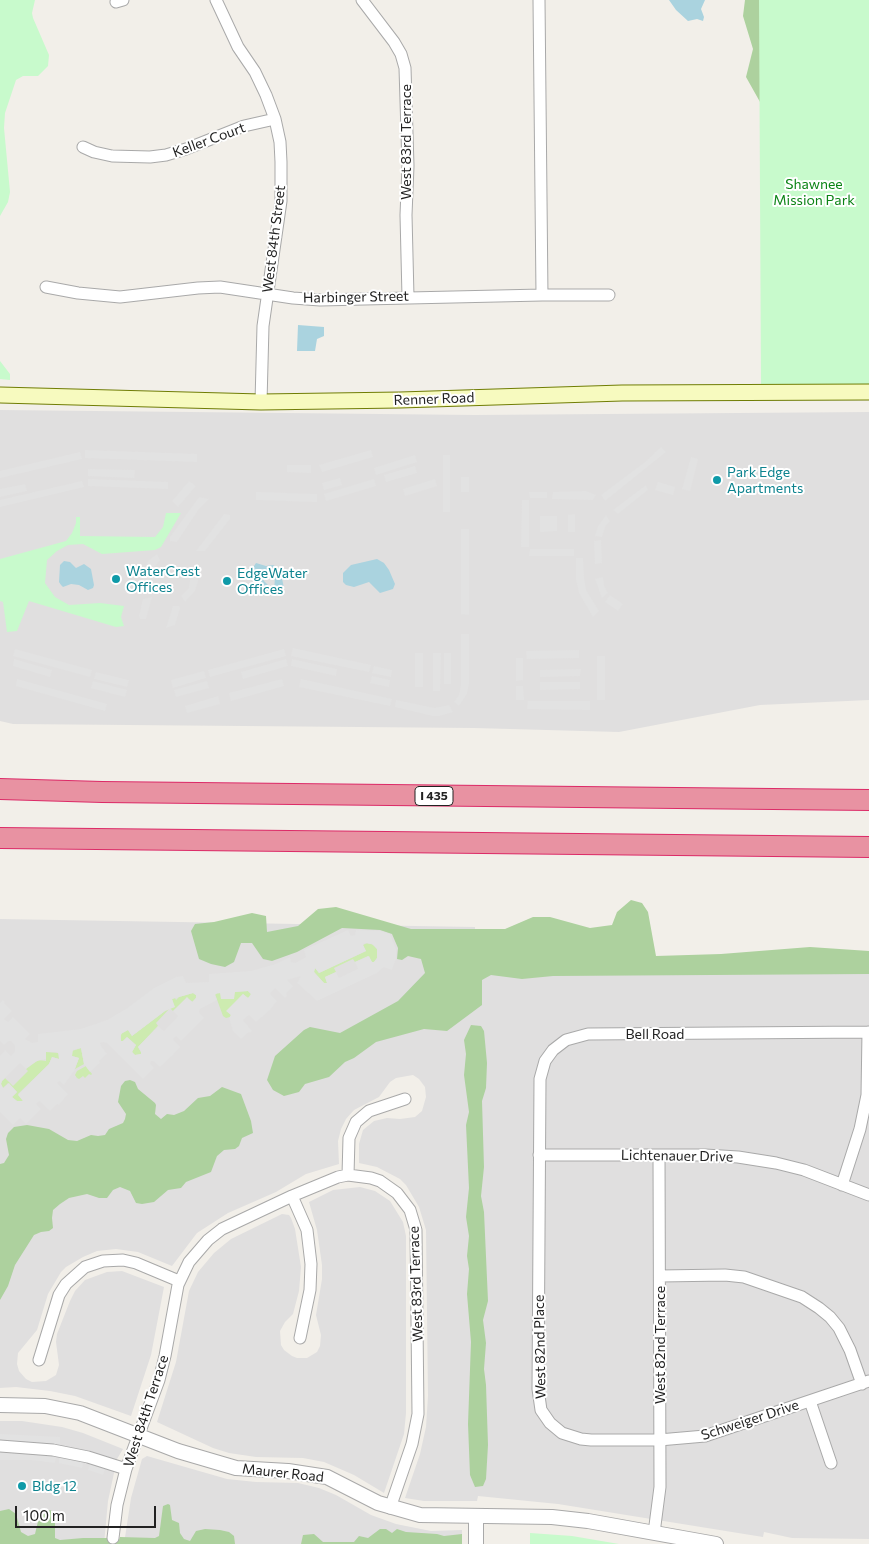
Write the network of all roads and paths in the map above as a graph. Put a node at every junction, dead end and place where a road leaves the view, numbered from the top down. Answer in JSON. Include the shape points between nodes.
{"nodes":[{"id":1,"x":216,"y":0,"type":"edge"},
{"id":2,"x":362,"y":0,"type":"edge"},
{"id":3,"x":539,"y":0,"type":"edge"},
{"id":4,"x":275,"y":119,"type":"junction"},
{"id":5,"x":83,"y":147,"type":"dead end"},
{"id":6,"x":46,"y":287,"type":"dead end"},
{"id":7,"x":267,"y":294,"type":"junction"},
{"id":8,"x":542,"y":294,"type":"junction"},
{"id":9,"x":609,"y":296,"type":"dead end"},
{"id":10,"x":408,"y":297,"type":"junction"},
{"id":11,"x":869,"y":392,"type":"edge"},
{"id":12,"x":0,"y":395,"type":"edge"},
{"id":13,"x":261,"y":402,"type":"junction"},
{"id":14,"x":0,"y":789,"type":"edge"},
{"id":15,"x":869,"y":800,"type":"edge"},
{"id":16,"x":0,"y":838,"type":"edge"},
{"id":17,"x":869,"y":847,"type":"edge"},
{"id":18,"x":869,"y":1032,"type":"edge"},
{"id":19,"x":405,"y":1099,"type":"dead end"},
{"id":20,"x":539,"y":1155,"type":"junction"},
{"id":21,"x":659,"y":1155,"type":"junction"},
{"id":22,"x":348,"y":1175,"type":"junction"},
{"id":23,"x":842,"y":1185,"type":"junction"},
{"id":24,"x":869,"y":1195,"type":"edge"},
{"id":25,"x":292,"y":1196,"type":"junction"},
{"id":26,"x":660,"y":1276,"type":"junction"},
{"id":27,"x":180,"y":1281,"type":"junction"},
{"id":28,"x":300,"y":1338,"type":"dead end"},
{"id":29,"x":39,"y":1360,"type":"dead end"},
{"id":30,"x":865,"y":1382,"type":"edge"},
{"id":31,"x":810,"y":1401,"type":"junction"},
{"id":32,"x":0,"y":1406,"type":"edge"},
{"id":33,"x":138,"y":1436,"type":"junction"},
{"id":34,"x":659,"y":1440,"type":"junction"},
{"id":35,"x":0,"y":1446,"type":"edge"},
{"id":36,"x":832,"y":1464,"type":"dead end"},
{"id":37,"x":126,"y":1469,"type":"junction"},
{"id":38,"x":390,"y":1508,"type":"junction"},
{"id":39,"x":476,"y":1516,"type":"junction"},
{"id":40,"x":654,"y":1533,"type":"junction"},
{"id":41,"x":113,"y":1538,"type":"dead end"},
{"id":42,"x":476,"y":1544,"type":"edge"},
{"id":43,"x":716,"y":1544,"type":"edge"}],
"edges":[{"from":1,"to":4,"type":"street","name":"West 84th Street","via":[[238,47],[255,72]]},
{"from":2,"to":10,"type":"street","name":"West 83rd Terrace","via":[[394,42],[405,68]]},
{"from":3,"to":8,"type":"street"},
{"from":4,"to":5,"type":"street","name":"Keller Court","via":[[244,126],[186,149],[150,158],[112,156]]},
{"from":4,"to":7,"type":"street","name":"West 84th Street","via":[[282,162],[281,201]]},
{"from":6,"to":7,"type":"street","name":"Harbinger Street","via":[[120,297],[220,287]]},
{"from":7,"to":10,"type":"street","name":"Harbinger Street","via":[[320,300]]},
{"from":7,"to":13,"type":"street","name":"West 84th Street"},
{"from":8,"to":9,"type":"street","name":"Harbinger Street"},
{"from":8,"to":10,"type":"street","name":"Harbinger Street"},
{"from":11,"to":13,"type":"main road","name":"Renner Road","via":[[622,393]]},
{"from":12,"to":13,"type":"main road","name":"Renner Road"},
{"from":14,"to":15,"type":"highway","number":"I 435"},
{"from":16,"to":17,"type":"highway"},
{"from":18,"to":20,"type":"street","name":"Bell Road","via":[[588,1034],[566,1040],[553,1050],[542,1068]]},
{"from":18,"to":23,"type":"street","via":[[867,1095]]},
{"from":19,"to":22,"type":"street","via":[[369,1111],[356,1122],[349,1138]]},
{"from":20,"to":21,"type":"street","name":"Lichtenauer Drive"},
{"from":20,"to":34,"type":"street","name":"West 82nd Place","via":[[538,1389],[542,1410],[556,1429],[581,1439]]},
{"from":21,"to":23,"type":"street","name":"Lichtenauer Drive","via":[[705,1154],[776,1163]]},
{"from":21,"to":26,"type":"street","name":"West 82nd Terrace"},
{"from":22,"to":25,"type":"street"},
{"from":22,"to":38,"type":"street","name":"West 83rd Terrace","via":[[380,1181],[397,1193],[410,1210],[416,1230],[418,1414],[412,1444]]},
{"from":23,"to":24,"type":"street","name":"Lichtenauer Drive"},
{"from":25,"to":27,"type":"street","name":"West 84th Terrace","via":[[214,1235],[189,1262]]},
{"from":25,"to":28,"type":"street","via":[[307,1230],[311,1264],[310,1290]]},
{"from":26,"to":30,"type":"street","via":[[744,1277],[802,1298],[819,1308],[839,1328]]},
{"from":26,"to":34,"type":"street","name":"West 82nd Terrace"},
{"from":27,"to":29,"type":"street","via":[[123,1260],[103,1261],[85,1267],[59,1295]]},
{"from":27,"to":33,"type":"street","name":"West 84th Terrace","via":[[164,1364]]},
{"from":30,"to":31,"type":"street","name":"Schweiger Drive"},
{"from":31,"to":34,"type":"street","name":"Schweiger Drive","via":[[705,1436]]},
{"from":31,"to":36,"type":"street","name":"Schweiger Drive"},
{"from":32,"to":33,"type":"street","name":"Maurer Road","via":[[35,1405],[66,1410],[94,1417]]},
{"from":33,"to":37,"type":"street","name":"West 84th Terrace"},
{"from":33,"to":38,"type":"street","name":"Maurer Road","via":[[236,1468],[327,1477]]},
{"from":34,"to":40,"type":"street","name":"West 82nd Terrace","via":[[659,1498]]},
{"from":35,"to":37,"type":"street","via":[[60,1451]]},
{"from":37,"to":41,"type":"street","name":"West 84th Terrace"},
{"from":38,"to":39,"type":"street","name":"Maurer Road","via":[[420,1515]]},
{"from":39,"to":40,"type":"street","name":"Maurer Road","via":[[552,1516]]},
{"from":39,"to":42,"type":"street"},
{"from":40,"to":43,"type":"street","name":"Maurer Road"}]}
